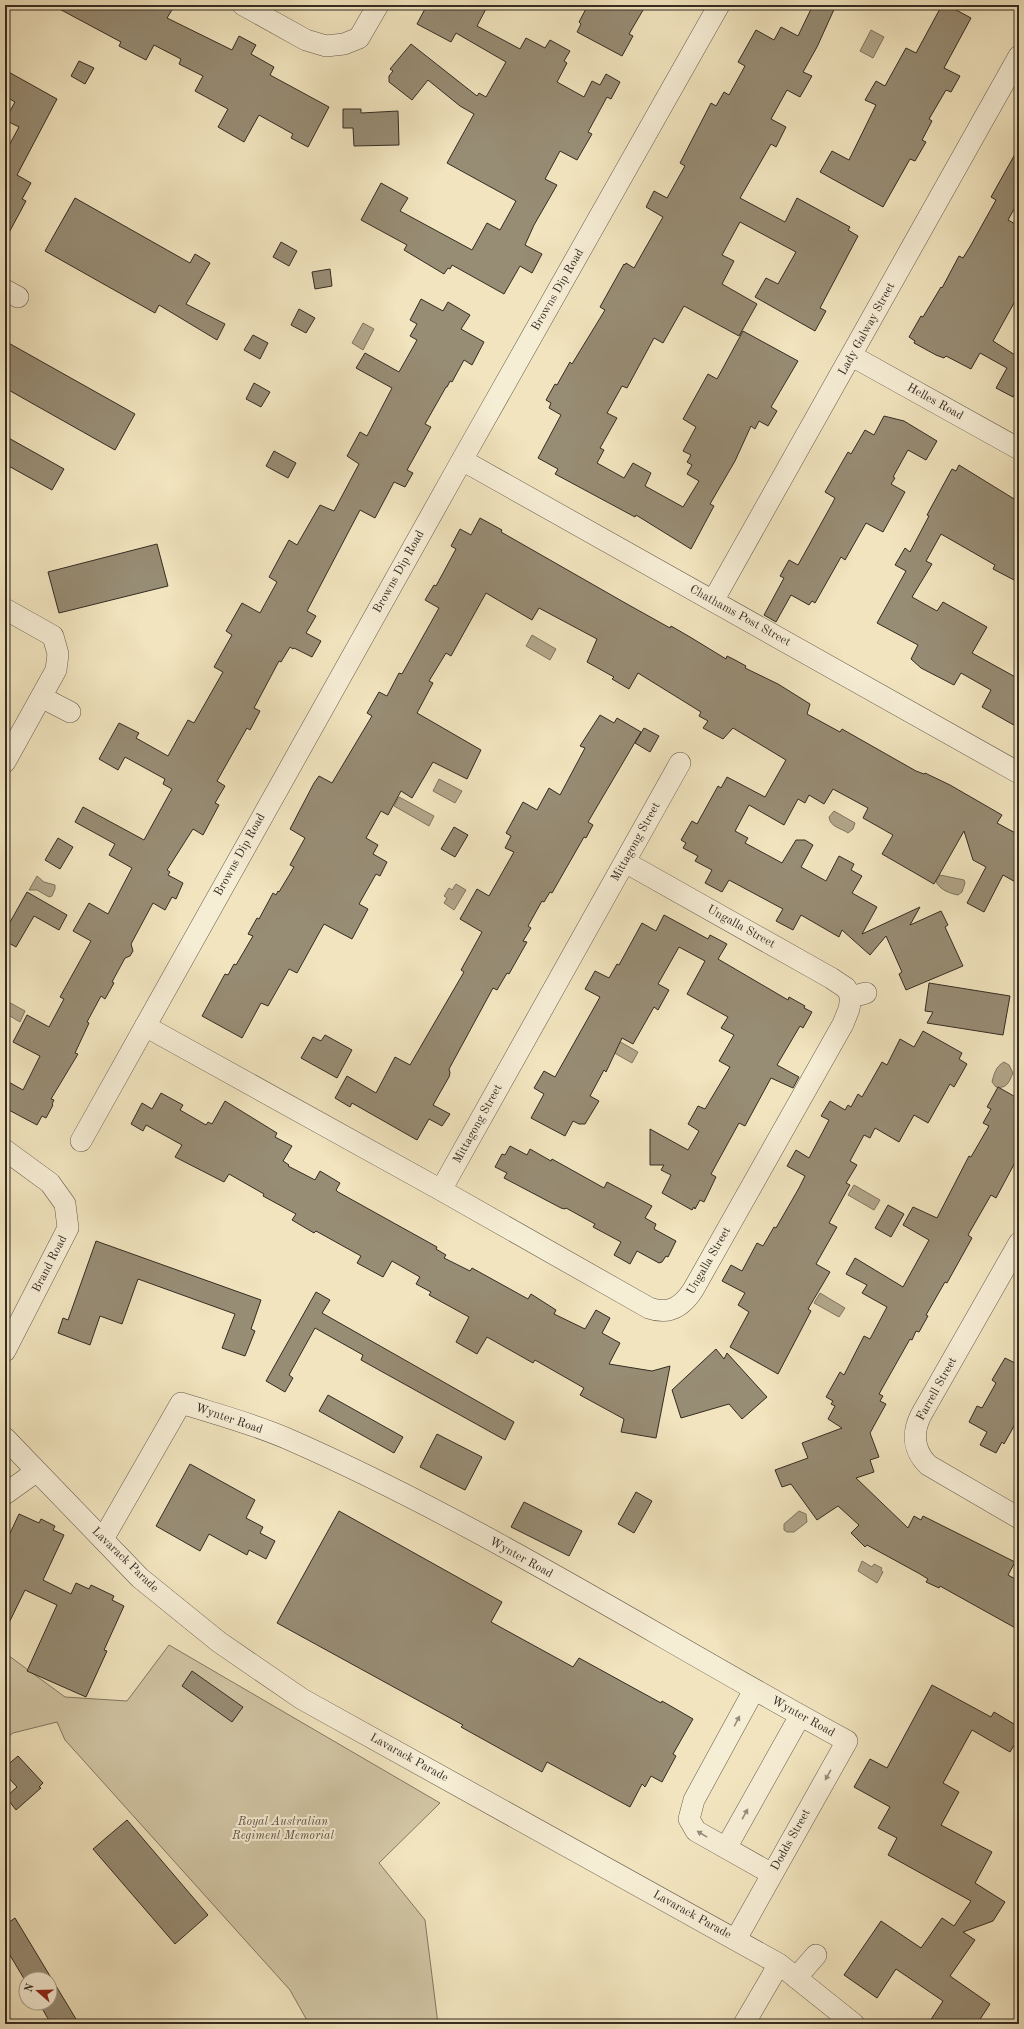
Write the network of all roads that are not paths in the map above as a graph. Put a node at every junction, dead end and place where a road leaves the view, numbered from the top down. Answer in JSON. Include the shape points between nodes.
{"nodes":[{"id":1,"x":243,"y":5,"type":"edge"},
{"id":2,"x":378,"y":5,"type":"edge"},
{"id":3,"x":720,"y":5,"type":"edge"},
{"id":4,"x":1019,"y":56,"type":"edge"},
{"id":5,"x":852,"y":356,"type":"junction"},
{"id":6,"x":1019,"y":449,"type":"edge"},
{"id":7,"x":462,"y":460,"type":"junction"},
{"id":8,"x":713,"y":601,"type":"junction"},
{"id":9,"x":5,"y":609,"type":"edge"},
{"id":10,"x":41,"y":697,"type":"junction"},
{"id":11,"x":70,"y":712,"type":"dead end"},
{"id":12,"x":5,"y":762,"type":"edge"},
{"id":13,"x":680,"y":763,"type":"dead end"},
{"id":14,"x":1019,"y":773,"type":"edge"},
{"id":15,"x":625,"y":862,"type":"junction"},
{"id":16,"x":145,"y":1026,"type":"junction"},
{"id":17,"x":81,"y":1141,"type":"dead end"},
{"id":18,"x":5,"y":1150,"type":"edge"},
{"id":19,"x":441,"y":1190,"type":"junction"},
{"id":20,"x":1019,"y":1243,"type":"edge"},
{"id":21,"x":7,"y":1344,"type":"edge"},
{"id":22,"x":5,"y":1438,"type":"edge"},
{"id":23,"x":37,"y":1471,"type":"junction"},
{"id":24,"x":5,"y":1494,"type":"edge"},
{"id":25,"x":1019,"y":1518,"type":"edge"},
{"id":26,"x":103,"y":1539,"type":"junction"},
{"id":27,"x":754,"y":1690,"type":"junction"},
{"id":28,"x":800,"y":1716,"type":"junction"},
{"id":29,"x":847,"y":1741,"type":"joint"},
{"id":30,"x":726,"y":1848,"type":"junction"},
{"id":31,"x":772,"y":1874,"type":"junction"},
{"id":32,"x":736,"y":1939,"type":"junction"},
{"id":33,"x":816,"y":1955,"type":"dead end"},
{"id":34,"x":779,"y":1964,"type":"junction"},
{"id":35,"x":796,"y":1978,"type":"junction"},
{"id":36,"x":744,"y":2024,"type":"edge"},
{"id":37,"x":854,"y":2024,"type":"edge"}],
"edges":[{"from":1,"to":2,"type":"street","via":[[306,40],[326,46],[344,44],[359,38]]},
{"from":3,"to":7,"type":"street","name":"Browns Dip Road"},
{"from":4,"to":5,"type":"street","name":"Lady Galway Street"},
{"from":5,"to":6,"type":"street","name":"Helles Road"},
{"from":5,"to":8,"type":"street","name":"Lady Galway Street"},
{"from":7,"to":8,"type":"street","name":"Chathams Post Street"},
{"from":7,"to":16,"type":"street","name":"Browns Dip Road"},
{"from":8,"to":14,"type":"street","name":"Chathams Post Street"},
{"from":9,"to":10,"type":"street","via":[[53,636],[58,654],[56,670]]},
{"from":10,"to":11,"type":"street"},
{"from":10,"to":12,"type":"street"},
{"from":13,"to":15,"type":"street","name":"Mittagong Street"},
{"from":15,"to":19,"type":"street","name":"Mittagong Street"},
{"from":15,"to":19,"type":"street","name":"Ungalla Street","via":[[858,995],[849,1009],[844,1024],[697,1284],[688,1297],[673,1310],[649,1308]]},
{"from":16,"to":17,"type":"street","name":"Browns Dip Road"},
{"from":16,"to":19,"type":"street"},
{"from":18,"to":21,"type":"street","name":"Brand Road","via":[[50,1183],[65,1204],[68,1228]]},
{"from":20,"to":25,"type":"street","name":"Farrell Street","via":[[921,1415],[915,1435],[919,1454],[928,1465]]},
{"from":22,"to":23,"type":"street","name":"Lavarack Parade"},
{"from":23,"to":24,"type":"street"},
{"from":23,"to":26,"type":"street","name":"Lavarack Parade"},
{"from":26,"to":27,"type":"street","name":"Wynter Road","via":[[181,1402],[286,1438],[372,1478],[633,1620]]},
{"from":26,"to":32,"type":"street","name":"Lavarack Parade","via":[[140,1578],[219,1642],[302,1699]]},
{"from":27,"to":28,"type":"street","name":"Wynter Road"},
{"from":30,"to":27,"type":"street","one_way":true,"via":[[696,1831],[689,1819],[694,1800]]},
{"from":28,"to":29,"type":"street","name":"Wynter Road"},
{"from":30,"to":28,"type":"street","one_way":true},
{"from":29,"to":31,"type":"street","name":"Dodds Street","one_way":true},
{"from":30,"to":31,"type":"street"},
{"from":31,"to":32,"type":"street","name":"Dodds Street"},
{"from":32,"to":34,"type":"street","name":"Lavarack Parade"},
{"from":33,"to":35,"type":"street"},
{"from":34,"to":35,"type":"street","name":"Lavarack Parade"},
{"from":34,"to":36,"type":"street"},
{"from":35,"to":37,"type":"street","name":"Lavarack Parade"}]}
